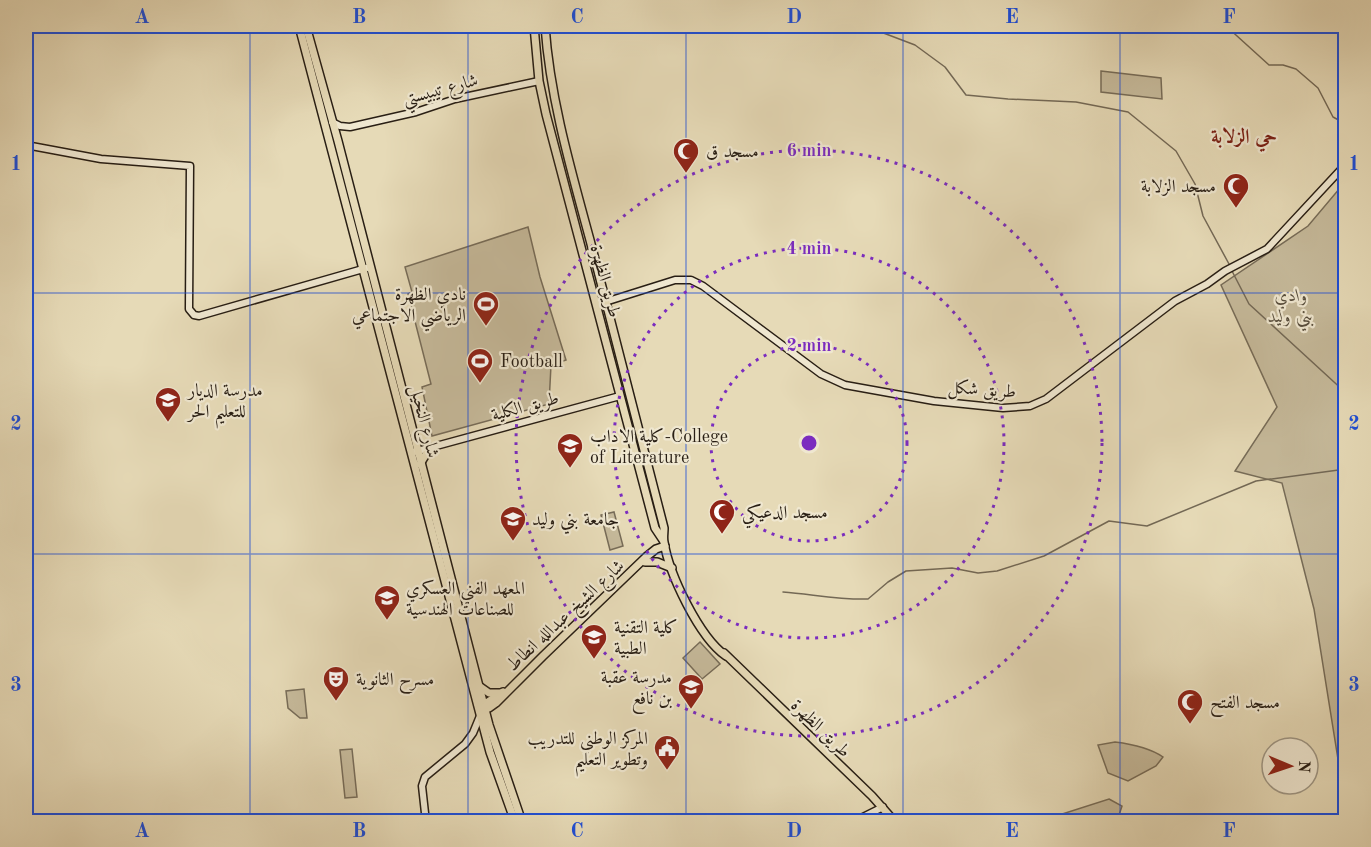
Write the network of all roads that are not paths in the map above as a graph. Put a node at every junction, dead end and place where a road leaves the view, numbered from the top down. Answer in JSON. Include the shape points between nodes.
{"nodes":[{"id":1,"x":299,"y":26,"type":"edge"},
{"id":2,"x":306,"y":26,"type":"edge"},
{"id":3,"x":534,"y":26,"type":"edge"},
{"id":4,"x":545,"y":26,"type":"edge"},
{"id":5,"x":539,"y":81,"type":"junction"},
{"id":6,"x":321,"y":96,"type":"junction"},
{"id":7,"x":332,"y":121,"type":"junction"},
{"id":8,"x":350,"y":127,"type":"junction"},
{"id":9,"x":338,"y":141,"type":"junction"},
{"id":10,"x":26,"y":145,"type":"edge"},
{"id":11,"x":1346,"y":164,"type":"edge"},
{"id":12,"x":366,"y":268,"type":"junction"},
{"id":13,"x":604,"y":302,"type":"junction"},
{"id":14,"x":620,"y":396,"type":"junction"},
{"id":15,"x":414,"y":441,"type":"junction"},
{"id":16,"x":428,"y":449,"type":"junction"},
{"id":17,"x":415,"y":453,"type":"junction"},
{"id":18,"x":420,"y":464,"type":"junction"},
{"id":19,"x":657,"y":534,"type":"junction"},
{"id":20,"x":664,"y":543,"type":"junction"},
{"id":21,"x":651,"y":553,"type":"junction"},
{"id":22,"x":642,"y":564,"type":"junction"},
{"id":23,"x":672,"y":568,"type":"junction"},
{"id":24,"x":479,"y":686,"type":"junction"},
{"id":25,"x":512,"y":686,"type":"junction"},
{"id":26,"x":502,"y":693,"type":"junction"},
{"id":27,"x":494,"y":705,"type":"junction"},
{"id":28,"x":481,"y":707,"type":"junction"},
{"id":29,"x":480,"y":716,"type":"junction"},
{"id":30,"x":489,"y":725,"type":"junction"},
{"id":31,"x":883,"y":807,"type":"junction"},
{"id":32,"x":426,"y":822,"type":"edge"},
{"id":33,"x":515,"y":822,"type":"edge"},
{"id":34,"x":522,"y":822,"type":"edge"},
{"id":35,"x":853,"y":822,"type":"edge"},
{"id":36,"x":895,"y":822,"type":"edge"}],
"edges":[{"from":1,"to":6,"type":"main road","name":"شارع النخيل"},
{"from":2,"to":6,"type":"main road","name":"شارع النخيل"},
{"from":3,"to":5,"type":"main road","name":"طريق الظهرة"},
{"from":4,"to":13,"type":"main road","name":"طريق الظهرة","via":[[553,92]]},
{"from":5,"to":8,"type":"main road","name":"شارع تيبيستي"},
{"from":5,"to":14,"type":"main road","name":"طريق الظهرة"},
{"from":6,"to":7,"type":"main road","name":"شارع النخيل"},
{"from":6,"to":12,"type":"main road","name":"شارع النخيل"},
{"from":7,"to":8,"type":"main road"},
{"from":7,"to":9,"type":"main road","name":"شارع النخيل"},
{"from":8,"to":9,"type":"main road"},
{"from":9,"to":12,"type":"main road","name":"شارع النخيل"},
{"from":10,"to":12,"type":"main road","via":[[101,159],[190,166],[189,309],[194,315]]},
{"from":11,"to":13,"type":"main road","name":"طريق شكل","via":[[1267,249],[1175,302],[1046,399],[1018,408],[934,401],[838,383],[691,280],[669,281]]},
{"from":12,"to":15,"type":"main road","name":"شارع النخيل"},
{"from":12,"to":17,"type":"main road","name":"شارع النخيل"},
{"from":13,"to":20,"type":"main road","name":"طريق الظهرة","via":[[664,528]]},
{"from":14,"to":16,"type":"main road","name":"طريق الكلية"},
{"from":14,"to":19,"type":"main road","name":"طريق الظهرة"},
{"from":15,"to":16,"type":"main road"},
{"from":15,"to":17,"type":"main road","name":"شارع النخيل"},
{"from":16,"to":17,"type":"main road","name":"طريق الكلية"},
{"from":16,"to":18,"type":"main road"},
{"from":17,"to":18,"type":"main road","name":"شارع النخيل"},
{"from":17,"to":28,"type":"main road","name":"شارع النخيل"},
{"from":18,"to":24,"type":"main road","name":"شارع النخيل"},
{"from":19,"to":20,"type":"main road","name":"طريق الظهرة"},
{"from":19,"to":21,"type":"main road"},
{"from":20,"to":21,"type":"main road","name":"شارع الشيخ عبدالله انطاط"},
{"from":20,"to":22,"type":"main road","name":"شارع الشيخ عبدالله انطاط"},
{"from":20,"to":23,"type":"main road","name":"طريق الظهرة"},
{"from":21,"to":22,"type":"main road","name":"شارع الشيخ عبدالله انطاط"},
{"from":22,"to":23,"type":"main road","via":[[657,562]]},
{"from":22,"to":25,"type":"main road","name":"شارع الشيخ عبدالله انطاط"},
{"from":23,"to":31,"type":"main road","name":"طريق الظهرة","via":[[689,606],[726,656]]},
{"from":24,"to":26,"type":"main road","via":[[489,693]]},
{"from":24,"to":28,"type":"main road","name":"شارع النخيل"},
{"from":25,"to":26,"type":"main road","name":"شارع الشيخ عبدالله انطاط"},
{"from":25,"to":27,"type":"main road","name":"شارع الشيخ عبدالله انطاط"},
{"from":26,"to":28,"type":"main road","name":"شارع الشيخ عبدالله انطاط"},
{"from":27,"to":28,"type":"main road","name":"شارع الشيخ عبدالله انطاط"},
{"from":27,"to":30,"type":"main road"},
{"from":28,"to":29,"type":"main road","name":"شارع الشيخ عبدالله انطاط"},
{"from":28,"to":30,"type":"main road","name":"شارع النخيل"},
{"from":29,"to":32,"type":"main road","name":"شارع الشيخ عبدالله انطاط","via":[[460,749],[425,777],[422,786]]},
{"from":29,"to":33,"type":"main road"},
{"from":30,"to":34,"type":"main road","name":"شارع النخيل"},
{"from":31,"to":35,"type":"main road"},
{"from":31,"to":36,"type":"main road","name":"طريق الظهرة"}]}
